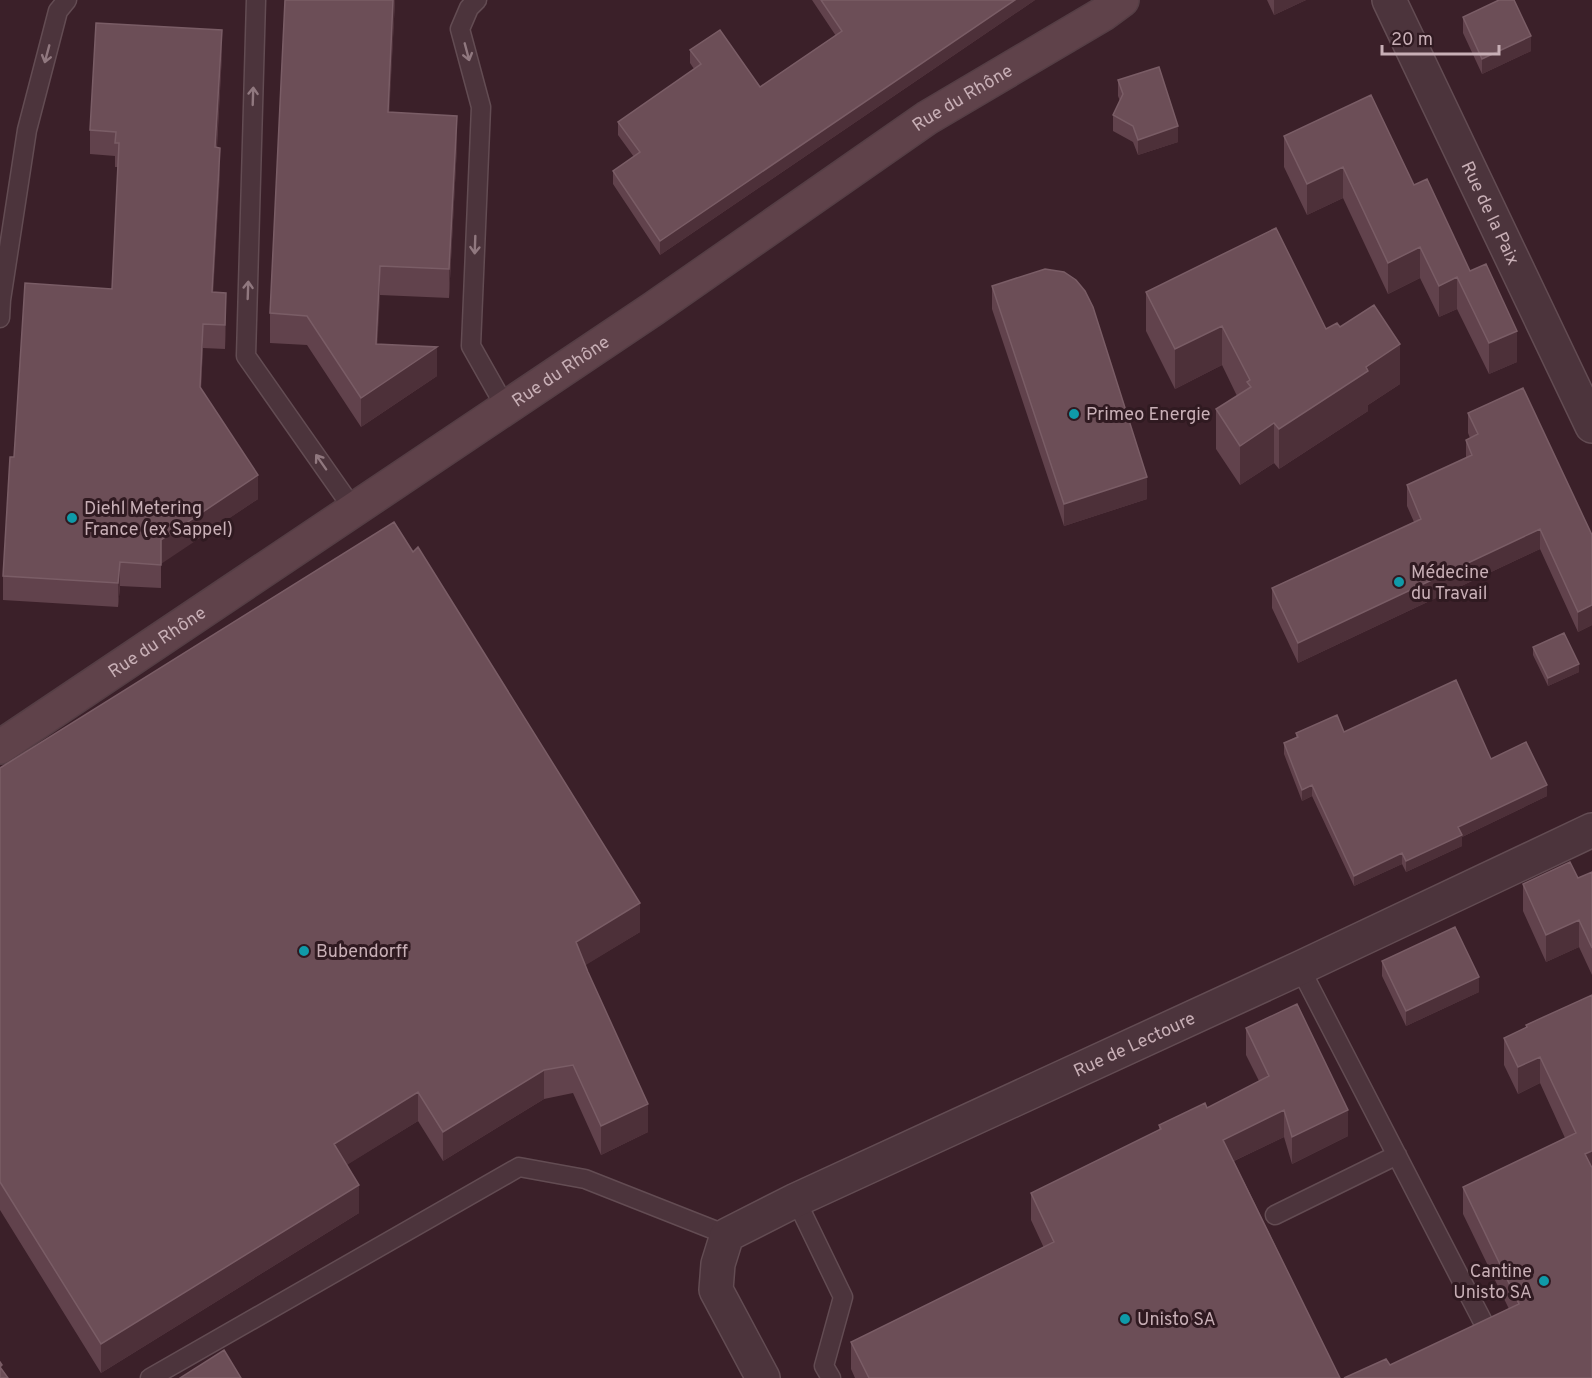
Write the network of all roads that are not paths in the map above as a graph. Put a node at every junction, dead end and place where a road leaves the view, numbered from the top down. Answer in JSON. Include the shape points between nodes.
{"nodes":[{"id":1,"x":67,"y":0,"type":"edge"},
{"id":2,"x":256,"y":0,"type":"edge"},
{"id":3,"x":477,"y":0,"type":"edge"},
{"id":4,"x":1122,"y":0,"type":"edge"},
{"id":5,"x":1389,"y":0,"type":"edge"},
{"id":6,"x":0,"y":318,"type":"edge"},
{"id":7,"x":507,"y":408,"type":"junction"},
{"id":8,"x":1592,"y":426,"type":"edge"},
{"id":9,"x":354,"y":510,"type":"junction"},
{"id":10,"x":0,"y":747,"type":"edge"},
{"id":11,"x":1592,"y":830,"type":"edge"},
{"id":12,"x":1300,"y":968,"type":"junction"},
{"id":13,"x":1397,"y":1155,"type":"junction"},
{"id":14,"x":796,"y":1200,"type":"junction"},
{"id":15,"x":1275,"y":1215,"type":"dead end"},
{"id":16,"x":728,"y":1235,"type":"junction"},
{"id":17,"x":1483,"y":1322,"type":"edge"},
{"id":18,"x":150,"y":1378,"type":"edge"},
{"id":19,"x":763,"y":1378,"type":"edge"},
{"id":20,"x":831,"y":1378,"type":"edge"}],
"edges":[{"from":1,"to":6,"type":"lane","one_way":true,"via":[[58,11],[27,130]]},
{"from":9,"to":2,"type":"lane","one_way":true,"via":[[246,356]]},
{"from":3,"to":7,"type":"lane","one_way":true,"via":[[460,29],[481,107],[471,346]]},
{"from":4,"to":7,"type":"street","name":"Rue du Rhône","via":[[927,118]]},
{"from":5,"to":8,"type":"street","name":"Rue de la Paix"},
{"from":7,"to":9,"type":"street","name":"Rue du Rhône"},
{"from":9,"to":10,"type":"street","name":"Rue du Rhône"},
{"from":11,"to":12,"type":"street","name":"Rue de Lectoure"},
{"from":12,"to":13,"type":"lane"},
{"from":12,"to":14,"type":"street","name":"Rue de Lectoure"},
{"from":13,"to":15,"type":"lane"},
{"from":13,"to":17,"type":"lane"},
{"from":14,"to":16,"type":"street","name":"Rue de Lectoure"},
{"from":14,"to":20,"type":"lane","via":[[843,1297],[824,1366]]},
{"from":16,"to":18,"type":"lane","via":[[585,1179],[519,1167]]},
{"from":16,"to":19,"type":"street","via":[[718,1264],[716,1290]]}]}
